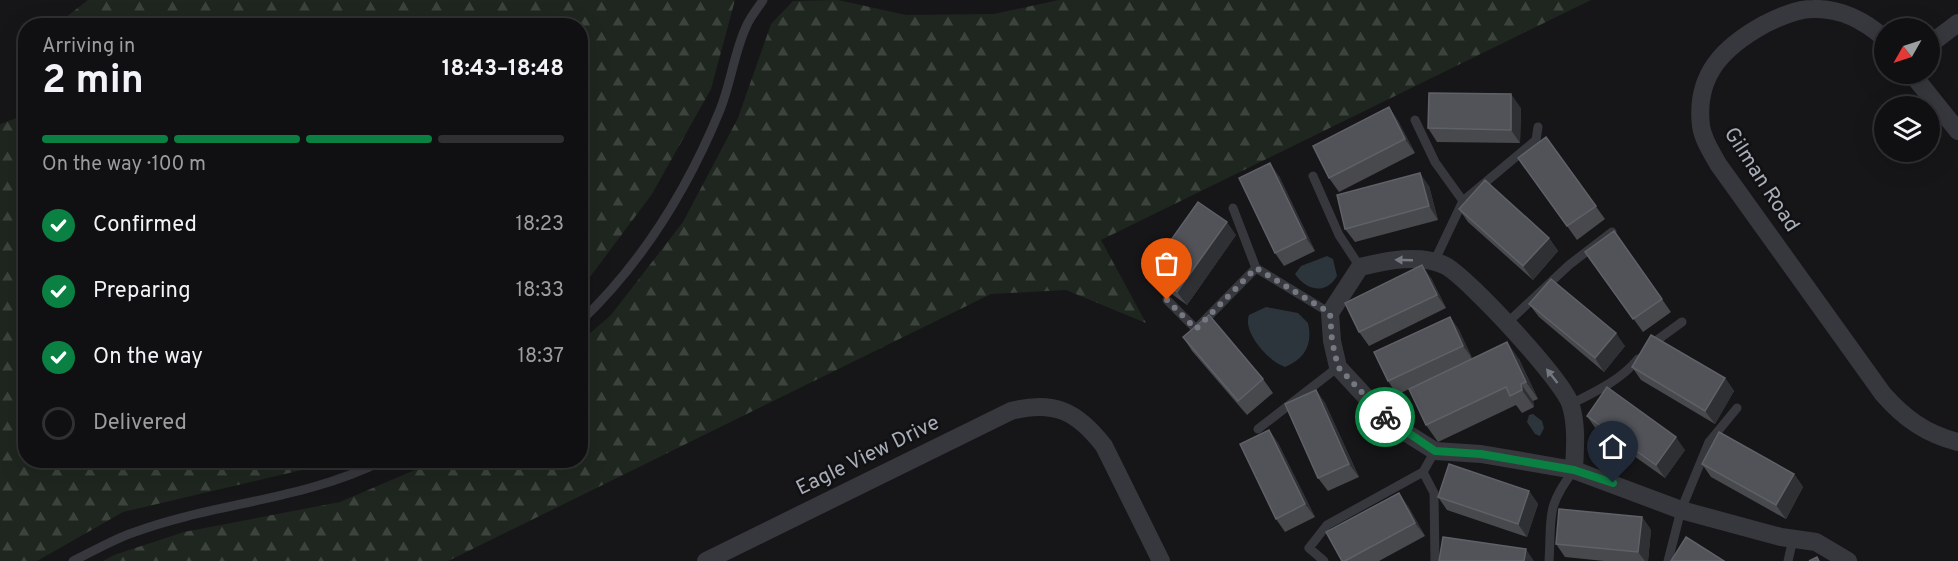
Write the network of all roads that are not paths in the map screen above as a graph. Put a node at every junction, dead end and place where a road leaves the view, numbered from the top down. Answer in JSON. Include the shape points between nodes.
{"nodes":[{"id":1,"x":763,"y":0,"type":"edge"},
{"id":2,"x":1958,"y":23,"type":"edge"},
{"id":3,"x":1874,"y":29,"type":"edge"},
{"id":4,"x":1940,"y":37,"type":"edge"},
{"id":5,"x":1920,"y":84,"type":"edge"},
{"id":6,"x":1415,"y":120,"type":"dead end"},
{"id":7,"x":1539,"y":127,"type":"dead end"},
{"id":8,"x":1958,"y":131,"type":"edge"},
{"id":9,"x":1313,"y":176,"type":"dead end"},
{"id":10,"x":1463,"y":201,"type":"junction"},
{"id":11,"x":1233,"y":208,"type":"dead end"},
{"id":12,"x":1612,"y":232,"type":"edge"},
{"id":13,"x":1433,"y":264,"type":"junction"},
{"id":14,"x":1360,"y":267,"type":"junction"},
{"id":15,"x":1256,"y":268,"type":"junction"},
{"id":16,"x":1167,"y":300,"type":"dead end"},
{"id":17,"x":1330,"y":313,"type":"junction"},
{"id":18,"x":588,"y":314,"type":"edge"},
{"id":19,"x":1682,"y":322,"type":"dead end"},
{"id":20,"x":1506,"y":324,"type":"junction"},
{"id":21,"x":1338,"y":367,"type":"junction"},
{"id":22,"x":1571,"y":404,"type":"junction"},
{"id":23,"x":1737,"y":408,"type":"dead end"},
{"id":24,"x":1258,"y":429,"type":"dead end"},
{"id":25,"x":1958,"y":442,"type":"edge"},
{"id":26,"x":1435,"y":451,"type":"junction"},
{"id":27,"x":364,"y":468,"type":"edge"},
{"id":28,"x":1574,"y":470,"type":"junction"},
{"id":29,"x":1423,"y":472,"type":"junction"},
{"id":30,"x":1682,"y":510,"type":"junction"},
{"id":31,"x":1793,"y":539,"type":"junction"},
{"id":32,"x":73,"y":561,"type":"edge"},
{"id":33,"x":706,"y":561,"type":"edge"},
{"id":34,"x":1161,"y":561,"type":"edge"},
{"id":35,"x":1324,"y":561,"type":"edge"},
{"id":36,"x":1435,"y":561,"type":"edge"},
{"id":37,"x":1549,"y":561,"type":"edge"},
{"id":38,"x":1668,"y":561,"type":"edge"},
{"id":39,"x":1788,"y":561,"type":"edge"},
{"id":40,"x":1848,"y":561,"type":"edge"}],
"edges":[{"from":1,"to":18,"type":"lane","via":[[746,26],[704,148],[674,203],[641,253]]},
{"from":2,"to":4,"type":"street"},
{"from":3,"to":25,"type":"street","name":"Gilman Road","via":[[1853,16],[1813,9],[1775,19],[1751,32],[1720,56],[1703,90],[1701,129],[1718,164],[1883,394],[1920,428]]},
{"from":5,"to":8,"type":"street"},
{"from":6,"to":10,"type":"lane","via":[[1435,162]]},
{"from":7,"to":10,"type":"lane","via":[[1536,140]]},
{"from":9,"to":14,"type":"lane","via":[[1340,236]]},
{"from":10,"to":13,"type":"lane"},
{"from":11,"to":15,"type":"lane"},
{"from":12,"to":20,"type":"lane","via":[[1569,265]]},
{"from":13,"to":14,"type":"street","one_way":true,"via":[[1403,257]]},
{"from":13,"to":20,"type":"street","via":[[1445,266]]},
{"from":14,"to":17,"type":"street"},
{"from":15,"to":16,"type":"lane","via":[[1196,329]]},
{"from":15,"to":17,"type":"lane"},
{"from":17,"to":21,"type":"street"},
{"from":19,"to":22,"type":"lane","via":[[1653,341],[1631,369]]},
{"from":22,"to":20,"type":"street","one_way":true,"via":[[1543,363]]},
{"from":21,"to":24,"type":"lane"},
{"from":21,"to":26,"type":"street","via":[[1389,422]]},
{"from":22,"to":28,"type":"street"},
{"from":23,"to":30,"type":"lane","via":[[1709,442]]},
{"from":26,"to":28,"type":"street","via":[[1481,454]]},
{"from":26,"to":29,"type":"lane"},
{"from":27,"to":32,"type":"lane","via":[[301,493],[131,533]]},
{"from":28,"to":30,"type":"street"},
{"from":28,"to":37,"type":"lane","via":[[1551,508]]},
{"from":29,"to":35,"type":"lane","via":[[1327,525],[1309,548]]},
{"from":29,"to":36,"type":"lane","via":[[1434,493]]},
{"from":30,"to":31,"type":"street"},
{"from":30,"to":38,"type":"lane"},
{"from":31,"to":39,"type":"lane"},
{"from":31,"to":40,"type":"street","via":[[1816,542]]},
{"from":33,"to":34,"type":"street","name":"Eagle View Drive","via":[[1011,411],[1032,406],[1054,407],[1083,421],[1104,446]]}]}
